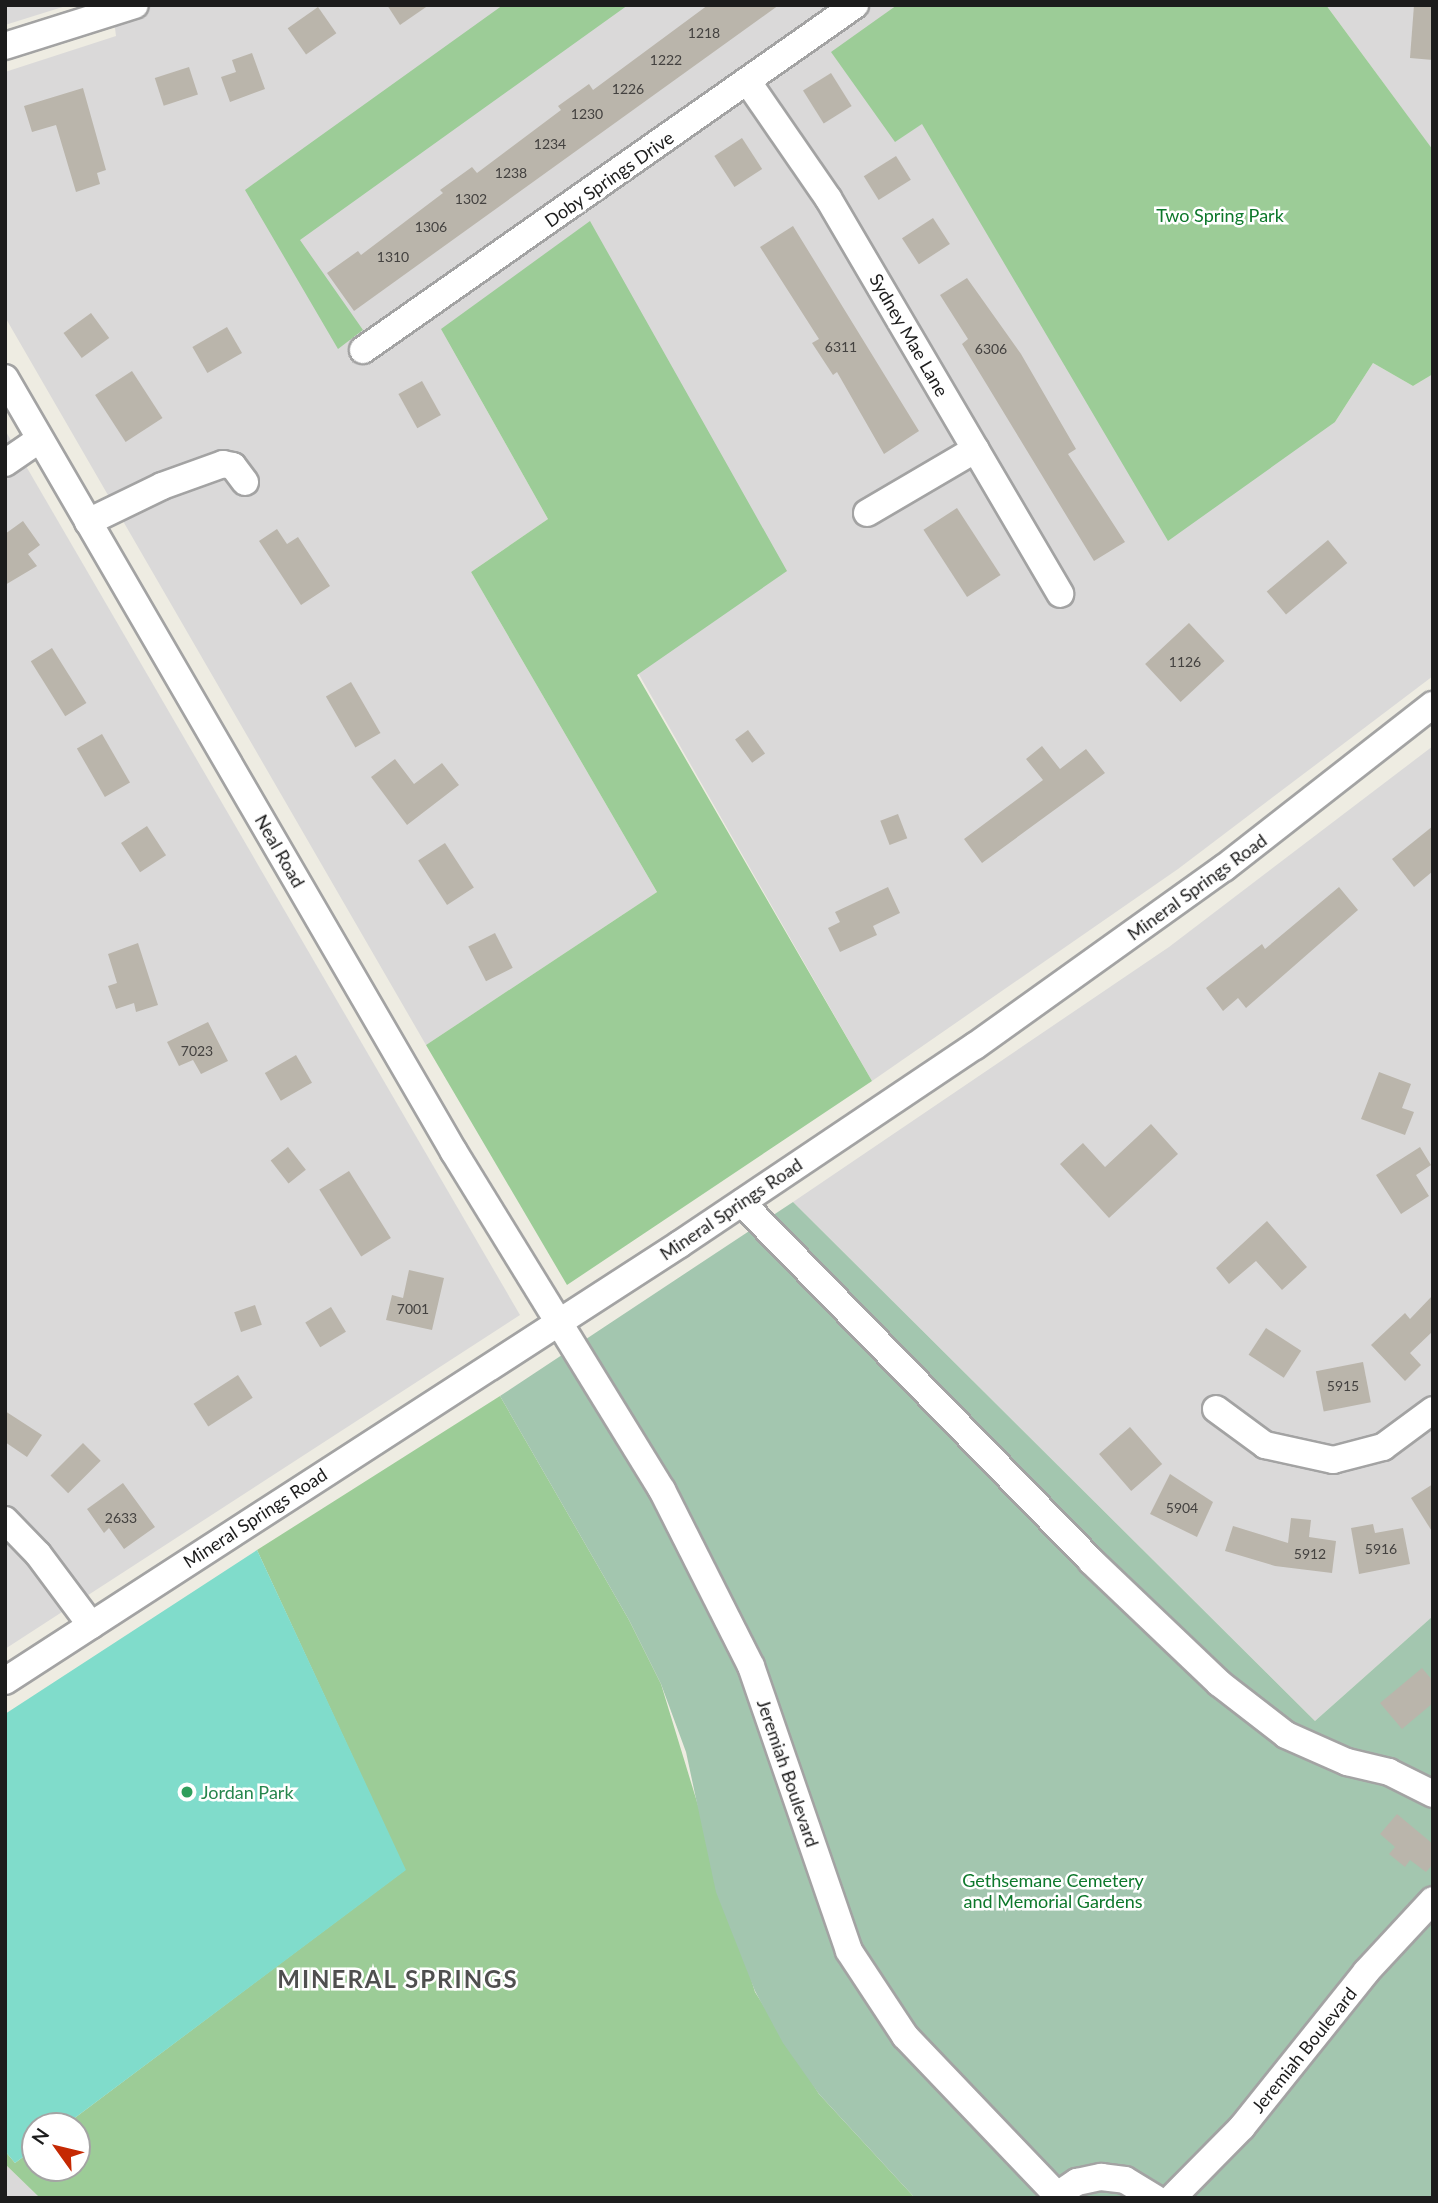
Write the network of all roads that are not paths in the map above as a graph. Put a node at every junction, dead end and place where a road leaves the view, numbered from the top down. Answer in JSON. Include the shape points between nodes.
{"nodes":[{"id":1,"x":135,"y":5,"type":"edge"},
{"id":2,"x":855,"y":5,"type":"edge"},
{"id":3,"x":5,"y":46,"type":"edge"},
{"id":4,"x":748,"y":82,"type":"junction"},
{"id":5,"x":363,"y":351,"type":"dead end"},
{"id":6,"x":5,"y":378,"type":"edge"},
{"id":7,"x":40,"y":439,"type":"junction"},
{"id":8,"x":976,"y":449,"type":"junction"},
{"id":9,"x":5,"y":463,"type":"edge"},
{"id":10,"x":245,"y":482,"type":"dead end"},
{"id":11,"x":867,"y":513,"type":"dead end"},
{"id":12,"x":88,"y":522,"type":"junction"},
{"id":13,"x":1060,"y":594,"type":"dead end"},
{"id":14,"x":1433,"y":705,"type":"edge"},
{"id":15,"x":742,"y":1203,"type":"junction"},
{"id":16,"x":556,"y":1323,"type":"junction"},
{"id":17,"x":1216,"y":1409,"type":"dead end"},
{"id":18,"x":1433,"y":1410,"type":"edge"},
{"id":19,"x":5,"y":1520,"type":"edge"},
{"id":20,"x":91,"y":1625,"type":"junction"},
{"id":21,"x":5,"y":1681,"type":"edge"},
{"id":22,"x":1433,"y":1794,"type":"edge"},
{"id":23,"x":1433,"y":1900,"type":"edge"},
{"id":24,"x":1054,"y":2196,"type":"edge"},
{"id":25,"x":1154,"y":2198,"type":"edge"},
{"id":26,"x":1172,"y":2198,"type":"edge"}],
"edges":[{"from":1,"to":3,"type":"street"},
{"from":2,"to":4,"type":"street","name":"Doby Springs Drive"},
{"from":4,"to":5,"type":"street","name":"Doby Springs Drive"},
{"from":4,"to":8,"type":"street","name":"Sydney Mae Lane","via":[[828,198]]},
{"from":6,"to":7,"type":"street","name":"Neal Road"},
{"from":7,"to":9,"type":"street"},
{"from":7,"to":12,"type":"street","name":"Neal Road"},
{"from":8,"to":11,"type":"street"},
{"from":8,"to":13,"type":"street","name":"Sydney Mae Lane"},
{"from":10,"to":12,"type":"street","via":[[233,466],[223,464],[162,486]]},
{"from":12,"to":16,"type":"street","name":"Neal Road"},
{"from":14,"to":15,"type":"street","name":"Mineral Springs Road","via":[[1213,876]]},
{"from":15,"to":16,"type":"street","name":"Mineral Springs Road"},
{"from":15,"to":22,"type":"street","via":[[1091,1561],[1219,1683],[1286,1735],[1322,1753],[1415,1782]]},
{"from":16,"to":20,"type":"street","name":"Mineral Springs Road"},
{"from":16,"to":24,"type":"street","name":"Jeremiah Boulevard","via":[[662,1490],[751,1666],[849,1951],[905,2036]]},
{"from":17,"to":18,"type":"street","via":[[1265,1445],[1333,1460],[1383,1447]]},
{"from":19,"to":20,"type":"street","via":[[38,1554]]},
{"from":20,"to":21,"type":"street","name":"Mineral Springs Road"},
{"from":23,"to":26,"type":"street","name":"Jeremiah Boulevard","via":[[1366,1972],[1242,2127]]},
{"from":24,"to":25,"type":"street","name":"Jeremiah Boulevard","via":[[1077,2182],[1101,2177],[1125,2180]]}]}
